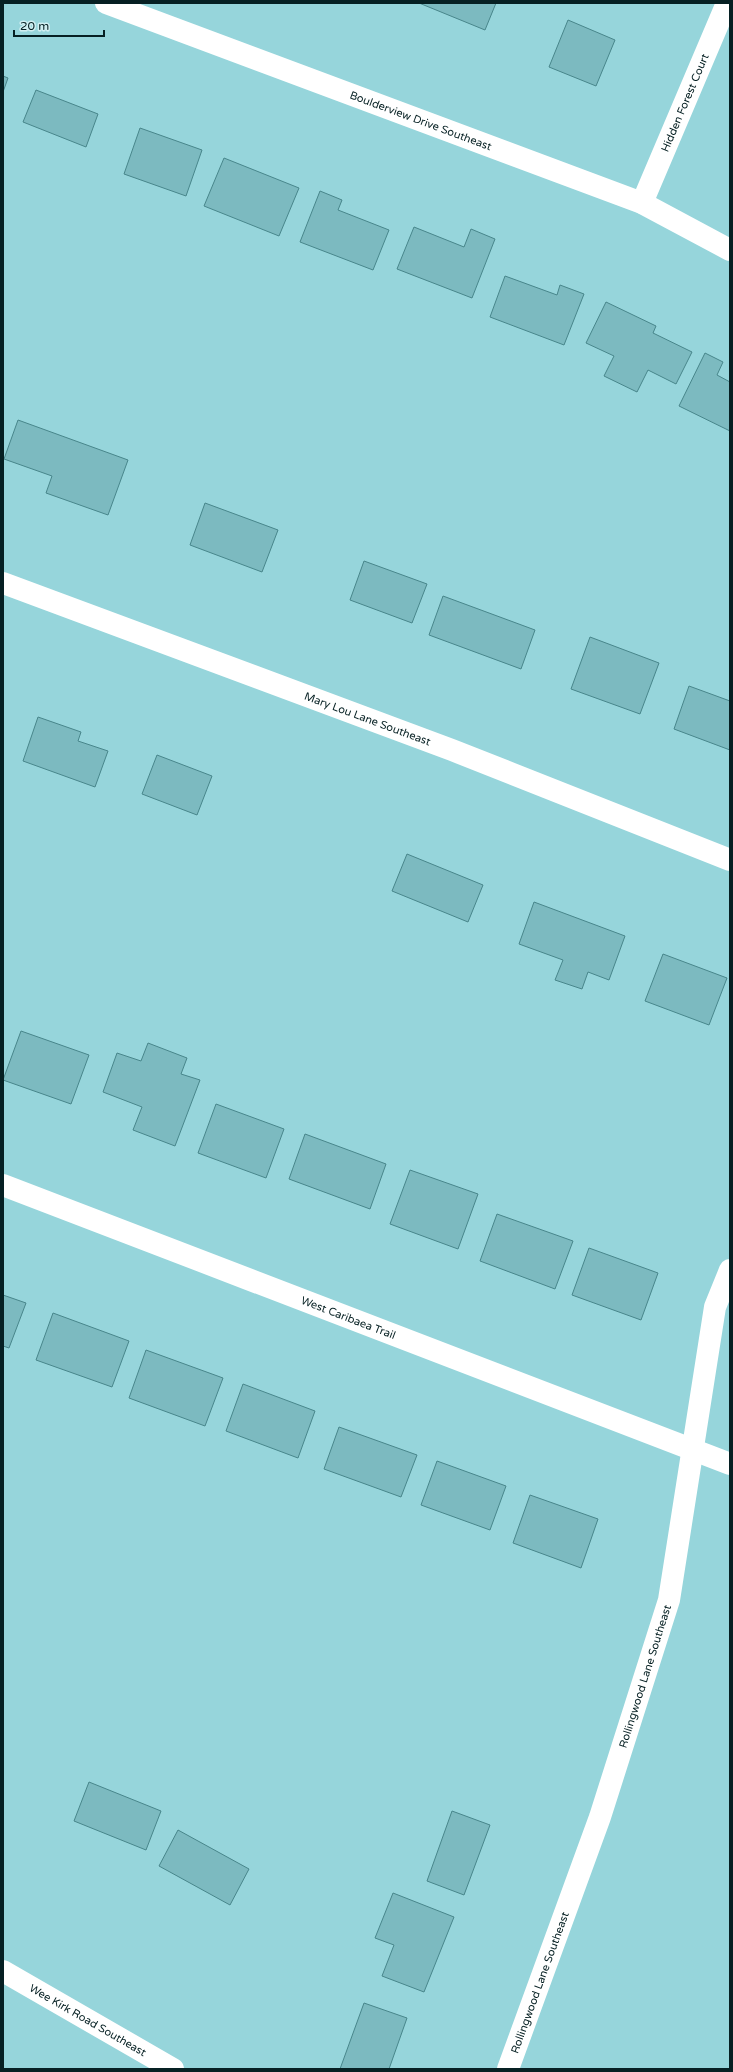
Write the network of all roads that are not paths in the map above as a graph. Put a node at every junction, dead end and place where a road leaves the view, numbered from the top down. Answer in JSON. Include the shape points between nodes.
{"nodes":[{"id":1,"x":106,"y":3,"type":"edge"},
{"id":2,"x":727,"y":3,"type":"edge"},
{"id":3,"x":642,"y":203,"type":"junction"},
{"id":4,"x":730,"y":250,"type":"edge"},
{"id":5,"x":3,"y":583,"type":"edge"},
{"id":6,"x":730,"y":860,"type":"edge"},
{"id":7,"x":3,"y":1185,"type":"edge"},
{"id":8,"x":730,"y":1270,"type":"edge"},
{"id":9,"x":693,"y":1450,"type":"junction"},
{"id":10,"x":730,"y":1464,"type":"edge"},
{"id":11,"x":3,"y":1971,"type":"edge"},
{"id":12,"x":173,"y":2069,"type":"edge"},
{"id":13,"x":508,"y":2069,"type":"edge"}],
"edges":[{"from":1,"to":3,"type":"street","name":"Boulderview Drive Southeast"},
{"from":2,"to":3,"type":"street","name":"Hidden Forest Court"},
{"from":3,"to":4,"type":"street","name":"Boulderview Drive Southeast"},
{"from":5,"to":6,"type":"street","name":"Mary Lou Lane Southeast","via":[[452,750]]},
{"from":7,"to":9,"type":"street","name":"West Caribaea Trail"},
{"from":8,"to":9,"type":"street","name":"Rollingwood Lane Southeast","via":[[715,1307]]},
{"from":9,"to":10,"type":"street","name":"West Caribaea Trail"},
{"from":9,"to":13,"type":"street","name":"Rollingwood Lane Southeast","via":[[669,1600],[600,1817]]},
{"from":11,"to":12,"type":"street","name":"Wee Kirk Road Southeast"}]}
